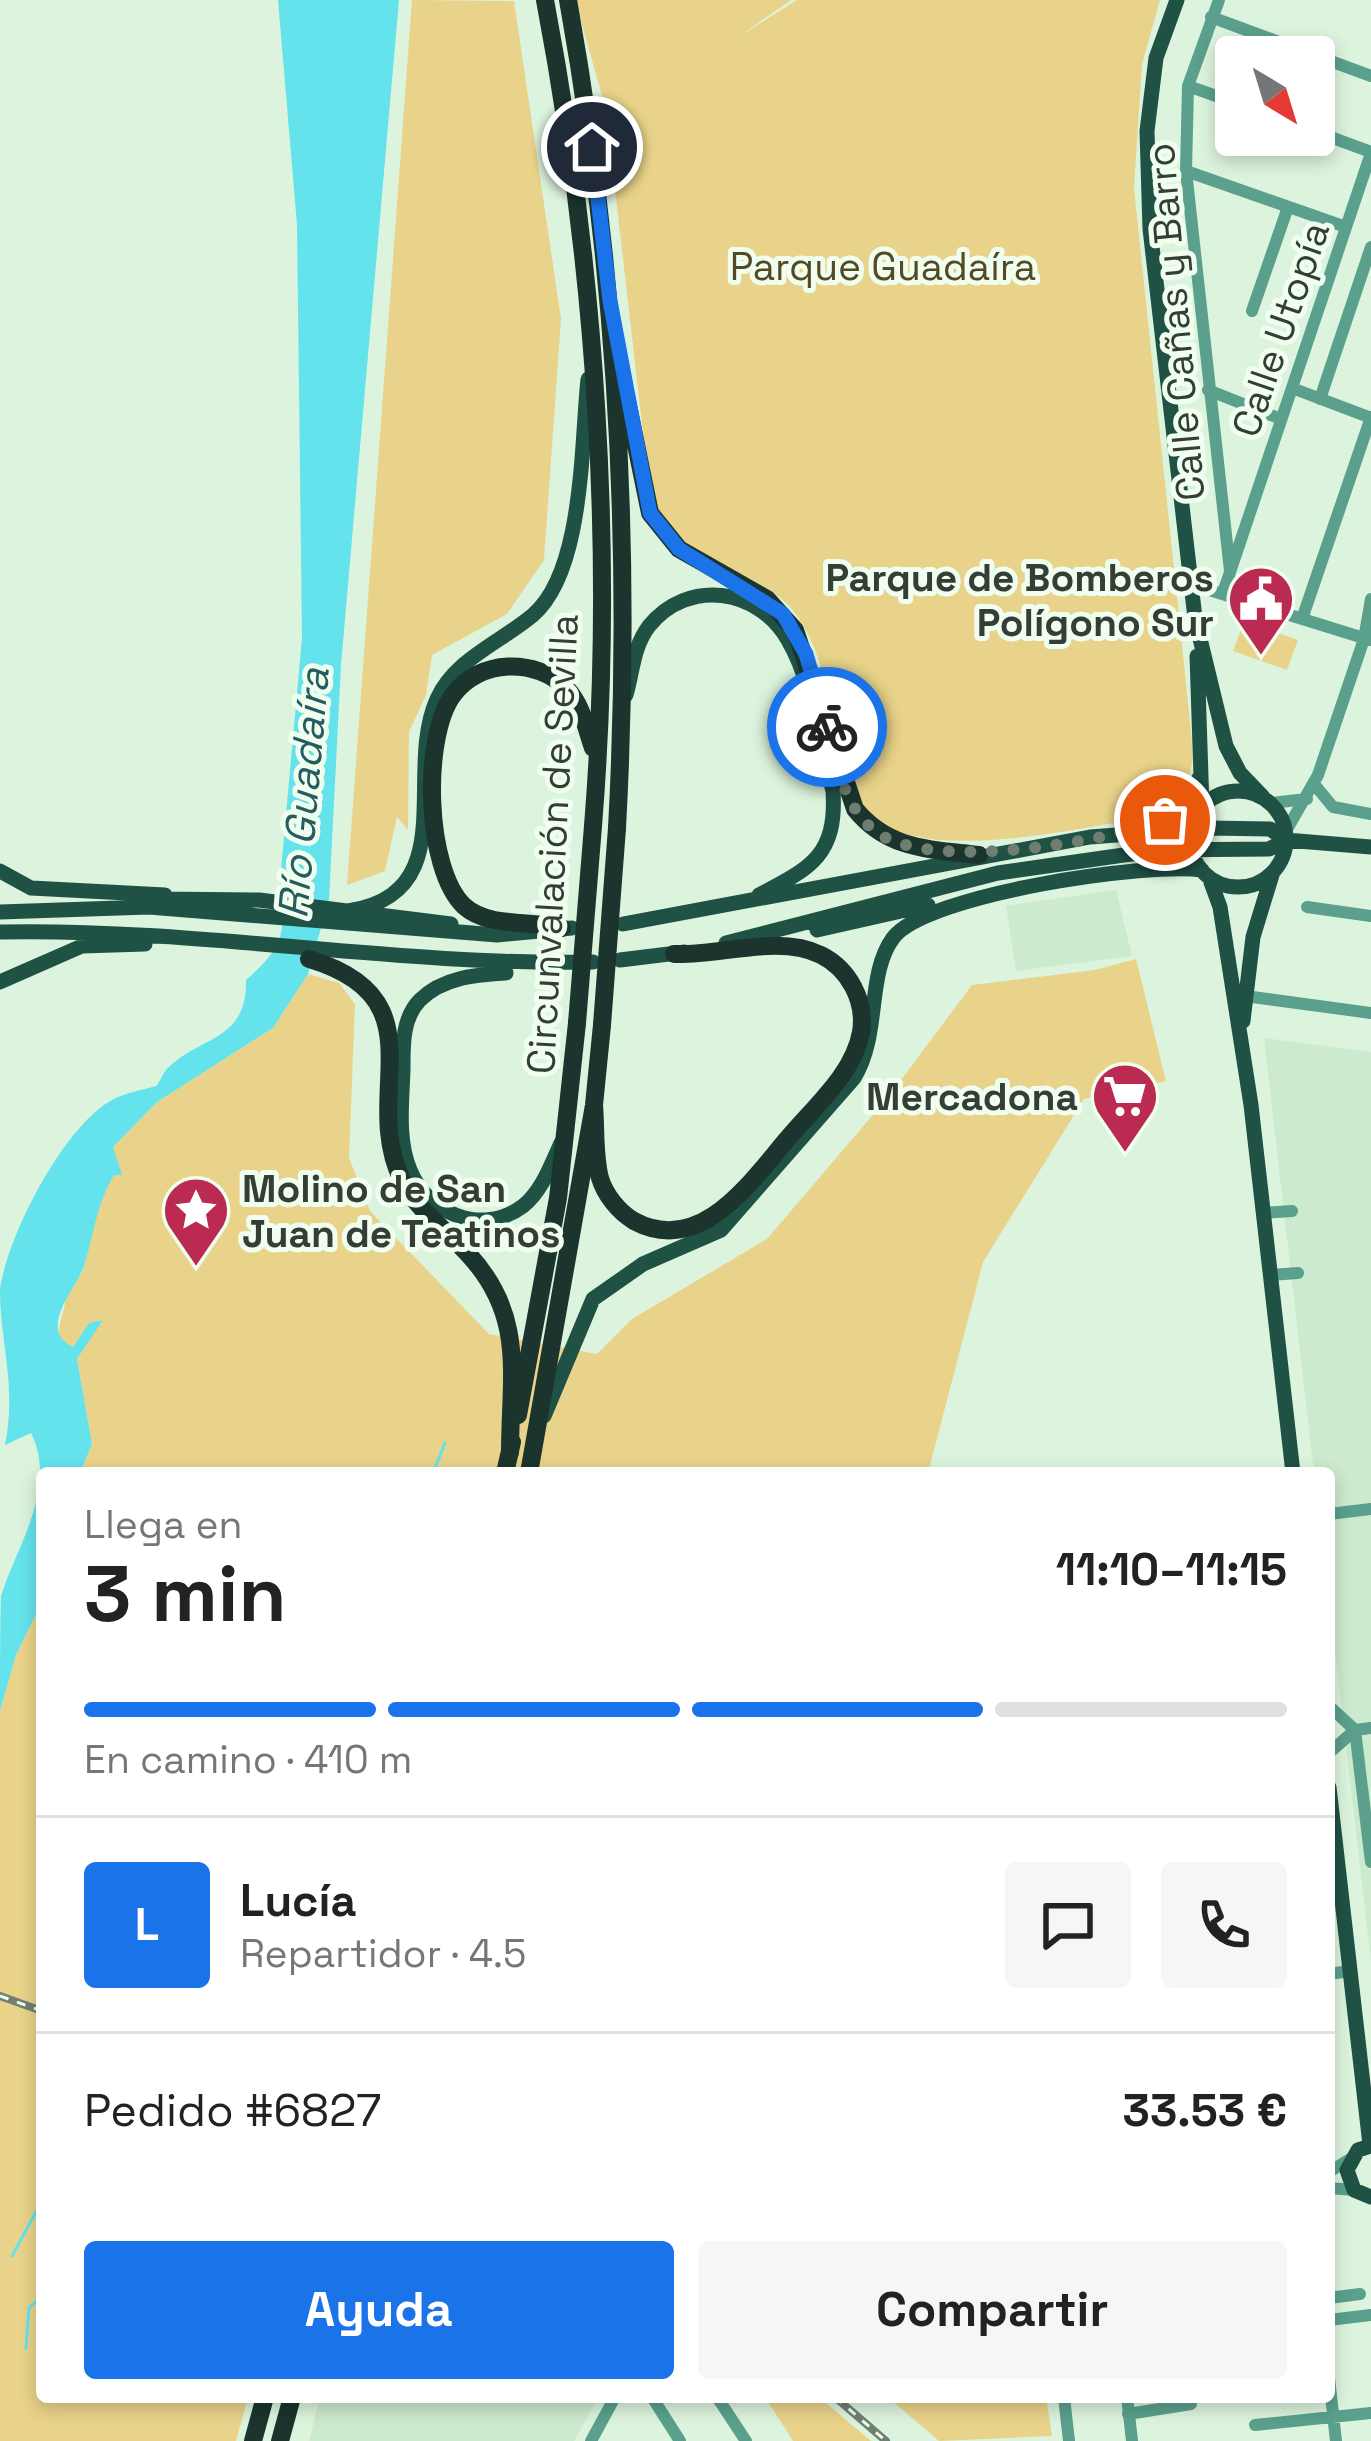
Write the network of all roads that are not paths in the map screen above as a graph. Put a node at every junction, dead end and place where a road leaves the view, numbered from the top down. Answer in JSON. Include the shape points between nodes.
{"nodes":[{"id":1,"x":544,"y":0,"type":"edge"},
{"id":2,"x":568,"y":0,"type":"edge"},
{"id":3,"x":1177,"y":0,"type":"edge"},
{"id":4,"x":1219,"y":0,"type":"edge"},
{"id":5,"x":1211,"y":17,"type":"junction"},
{"id":6,"x":1371,"y":76,"type":"edge"},
{"id":7,"x":1188,"y":86,"type":"junction"},
{"id":8,"x":1215,"y":96,"type":"edge"},
{"id":9,"x":1335,"y":139,"type":"edge"},
{"id":10,"x":1371,"y":152,"type":"edge"},
{"id":11,"x":1186,"y":171,"type":"junction"},
{"id":12,"x":1366,"y":181,"type":"edge"},
{"id":13,"x":1288,"y":207,"type":"junction"},
{"id":14,"x":1346,"y":227,"type":"junction"},
{"id":15,"x":1371,"y":247,"type":"edge"},
{"id":16,"x":610,"y":301,"type":"junction"},
{"id":17,"x":1252,"y":310,"type":"dead end"},
{"id":18,"x":591,"y":358,"type":"junction"},
{"id":19,"x":1292,"y":388,"type":"junction"},
{"id":20,"x":1208,"y":390,"type":"junction"},
{"id":21,"x":1320,"y":399,"type":"junction"},
{"id":22,"x":1371,"y":418,"type":"edge"},
{"id":23,"x":1281,"y":419,"type":"junction"},
{"id":24,"x":1230,"y":571,"type":"junction"},
{"id":25,"x":1190,"y":584,"type":"junction"},
{"id":26,"x":1223,"y":593,"type":"junction"},
{"id":27,"x":1371,"y":598,"type":"edge"},
{"id":28,"x":1195,"y":617,"type":"junction"},
{"id":29,"x":1302,"y":619,"type":"junction"},
{"id":30,"x":1369,"y":637,"type":"edge"},
{"id":31,"x":620,"y":719,"type":"junction"},
{"id":32,"x":1203,"y":752,"type":"junction"},
{"id":33,"x":598,"y":764,"type":"junction"},
{"id":34,"x":1314,"y":784,"type":"junction"},
{"id":35,"x":1307,"y":799,"type":"junction"},
{"id":36,"x":1267,"y":800,"type":"junction"},
{"id":37,"x":1202,"y":807,"type":"junction"},
{"id":38,"x":1371,"y":814,"type":"edge"},
{"id":39,"x":1191,"y":829,"type":"junction"},
{"id":40,"x":1286,"y":836,"type":"junction"},
{"id":41,"x":1090,"y":837,"type":"junction"},
{"id":42,"x":1371,"y":847,"type":"edge"},
{"id":43,"x":1191,"y":848,"type":"junction"},
{"id":44,"x":1146,"y":851,"type":"junction"},
{"id":45,"x":979,"y":855,"type":"junction"},
{"id":46,"x":0,"y":871,"type":"edge"},
{"id":47,"x":1273,"y":872,"type":"junction"},
{"id":48,"x":1206,"y":874,"type":"junction"},
{"id":49,"x":1035,"y":888,"type":"junction"},
{"id":50,"x":216,"y":898,"type":"junction"},
{"id":51,"x":967,"y":899,"type":"junction"},
{"id":52,"x":740,"y":904,"type":"junction"},
{"id":53,"x":259,"y":908,"type":"junction"},
{"id":54,"x":1307,"y":908,"type":"dead end"},
{"id":55,"x":37,"y":909,"type":"junction"},
{"id":56,"x":0,"y":912,"type":"edge"},
{"id":57,"x":1371,"y":916,"type":"edge"},
{"id":58,"x":348,"y":918,"type":"junction"},
{"id":59,"x":623,"y":924,"type":"dead end"},
{"id":60,"x":567,"y":928,"type":"joint"},
{"id":61,"x":0,"y":932,"type":"edge"},
{"id":62,"x":177,"y":939,"type":"junction"},
{"id":63,"x":721,"y":945,"type":"junction"},
{"id":64,"x":244,"y":946,"type":"junction"},
{"id":65,"x":674,"y":954,"type":"junction"},
{"id":66,"x":330,"y":958,"type":"junction"},
{"id":67,"x":308,"y":959,"type":"joint"},
{"id":68,"x":620,"y":960,"type":"dead end"},
{"id":69,"x":593,"y":962,"type":"dead end"},
{"id":70,"x":553,"y":963,"type":"junction"},
{"id":71,"x":0,"y":982,"type":"edge"},
{"id":72,"x":1245,"y":996,"type":"junction"},
{"id":73,"x":1371,"y":1013,"type":"edge"},
{"id":74,"x":1240,"y":1046,"type":"junction"},
{"id":75,"x":594,"y":1105,"type":"junction"},
{"id":76,"x":567,"y":1130,"type":"junction"},
{"id":77,"x":1292,"y":1210,"type":"dead end"},
{"id":78,"x":1263,"y":1213,"type":"junction"},
{"id":79,"x":1298,"y":1273,"type":"dead end"},
{"id":80,"x":1270,"y":1275,"type":"junction"},
{"id":81,"x":540,"y":1424,"type":"junction"},
{"id":82,"x":507,"y":1463,"type":"edge"},
{"id":83,"x":530,"y":1467,"type":"edge"},
{"id":84,"x":1292,"y":1467,"type":"edge"},
{"id":85,"x":1371,"y":1510,"type":"edge"},
{"id":86,"x":1335,"y":1513,"type":"edge"},
{"id":87,"x":1335,"y":1712,"type":"edge"},
{"id":88,"x":1371,"y":1728,"type":"edge"},
{"id":89,"x":1355,"y":1730,"type":"junction"},
{"id":90,"x":1335,"y":1748,"type":"edge"},
{"id":91,"x":1335,"y":1840,"type":"edge"},
{"id":92,"x":1371,"y":1862,"type":"edge"},
{"id":93,"x":1350,"y":1971,"type":"junction"},
{"id":94,"x":1335,"y":1973,"type":"edge"},
{"id":95,"x":1371,"y":2145,"type":"edge"},
{"id":96,"x":1350,"y":2159,"type":"junction"},
{"id":97,"x":1335,"y":2168,"type":"edge"},
{"id":98,"x":1335,"y":2188,"type":"edge"},
{"id":99,"x":1354,"y":2190,"type":"junction"},
{"id":100,"x":1371,"y":2197,"type":"edge"},
{"id":101,"x":1360,"y":2294,"type":"dead end"},
{"id":102,"x":1335,"y":2297,"type":"edge"},
{"id":103,"x":1371,"y":2315,"type":"edge"},
{"id":104,"x":1335,"y":2319,"type":"edge"},
{"id":105,"x":263,"y":2403,"type":"edge"},
{"id":106,"x":290,"y":2403,"type":"edge"},
{"id":107,"x":612,"y":2403,"type":"edge"},
{"id":108,"x":656,"y":2403,"type":"edge"},
{"id":109,"x":721,"y":2403,"type":"edge"},
{"id":110,"x":1065,"y":2403,"type":"edge"},
{"id":111,"x":1127,"y":2403,"type":"edge"},
{"id":112,"x":1191,"y":2403,"type":"edge"},
{"id":113,"x":1332,"y":2403,"type":"edge"},
{"id":114,"x":1371,"y":2413,"type":"edge"},
{"id":115,"x":1128,"y":2414,"type":"junction"},
{"id":116,"x":1334,"y":2417,"type":"junction"},
{"id":117,"x":1255,"y":2426,"type":"dead end"},
{"id":118,"x":253,"y":2441,"type":"edge"},
{"id":119,"x":280,"y":2441,"type":"edge"},
{"id":120,"x":591,"y":2441,"type":"edge"},
{"id":121,"x":680,"y":2441,"type":"edge"},
{"id":122,"x":746,"y":2441,"type":"edge"},
{"id":123,"x":1069,"y":2441,"type":"edge"},
{"id":124,"x":1132,"y":2441,"type":"edge"},
{"id":125,"x":1336,"y":2441,"type":"edge"}],
"edges":[{"from":1,"to":18,"type":"highway","name":"Circunvalación de Sevilla","via":[[567,119]]},
{"from":2,"to":16,"type":"highway","name":"Circunvalación de Sevilla"},
{"from":3,"to":25,"type":"main road","via":[[1156,58],[1147,131],[1150,229]]},
{"from":4,"to":5,"type":"street","name":"Calle Cañas y Barro"},
{"from":5,"to":6,"type":"street"},
{"from":5,"to":7,"type":"street","name":"Calle Cañas y Barro"},
{"from":7,"to":8,"type":"street"},
{"from":7,"to":11,"type":"street","name":"Calle Cañas y Barro"},
{"from":9,"to":10,"type":"street"},
{"from":10,"to":12,"type":"street","name":"Calle Utopía"},
{"from":11,"to":13,"type":"street"},
{"from":11,"to":20,"type":"street","name":"Calle Cañas y Barro"},
{"from":12,"to":14,"type":"street","name":"Calle Utopía"},
{"from":13,"to":14,"type":"street"},
{"from":13,"to":17,"type":"street"},
{"from":14,"to":19,"type":"street","name":"Calle Utopía"},
{"from":15,"to":21,"type":"street","name":"Calle Utopía"},
{"from":16,"to":31,"type":"highway","name":"Circunvalación de Sevilla"},
{"from":16,"to":45,"type":"highway","via":[[640,482],[662,532],[700,564],[766,599],[795,630],[842,779],[872,830],[896,844]]},
{"from":18,"to":33,"type":"highway","name":"Circunvalación de Sevilla"},
{"from":18,"to":58,"type":"main road","via":[[561,574],[535,614],[442,688],[425,746],[415,868],[384,903]]},
{"from":19,"to":21,"type":"street"},
{"from":19,"to":23,"type":"street","name":"Calle Utopía"},
{"from":20,"to":23,"type":"street"},
{"from":20,"to":24,"type":"street","name":"Calle Cañas y Barro"},
{"from":21,"to":22,"type":"street"},
{"from":22,"to":29,"type":"street"},
{"from":23,"to":24,"type":"street","name":"Calle Utopía"},
{"from":24,"to":26,"type":"street","name":"Calle Utopía"},
{"from":25,"to":26,"type":"street"},
{"from":25,"to":28,"type":"main road"},
{"from":26,"to":29,"type":"street"},
{"from":27,"to":30,"type":"street"},
{"from":28,"to":32,"type":"main road"},
{"from":28,"to":36,"type":"main road","via":[[1226,746]]},
{"from":29,"to":30,"type":"street"},
{"from":30,"to":34,"type":"street"},
{"from":31,"to":52,"type":"main road","via":[[647,628],[688,597],[744,599],[790,643],[832,791],[830,841],[800,874]]},
{"from":31,"to":75,"type":"highway","name":"Circunvalación de Sevilla","bridge":true},
{"from":32,"to":37,"type":"main road"},
{"from":32,"to":41,"type":"main road","via":[[1196,790],[1179,812]]},
{"from":33,"to":60,"type":"highway","via":[[567,689],[522,666],[472,676],[454,692],[437,730],[434,838],[450,889],[488,918]]},
{"from":33,"to":76,"type":"highway","name":"Circunvalación de Sevilla","bridge":true},
{"from":34,"to":35,"type":"street"},
{"from":34,"to":38,"type":"street","via":[[1334,807]]},
{"from":35,"to":36,"type":"street"},
{"from":35,"to":40,"type":"street"},
{"from":36,"to":37,"type":"main road","via":[[1231,791]]},
{"from":36,"to":40,"type":"main road"},
{"from":37,"to":39,"type":"main road"},
{"from":39,"to":40,"type":"main road"},
{"from":39,"to":41,"type":"main road"},
{"from":39,"to":43,"type":"main road"},
{"from":40,"to":42,"type":"main road"},
{"from":40,"to":43,"type":"main road","via":[[1269,849]]},
{"from":40,"to":47,"type":"main road"},
{"from":41,"to":45,"type":"main road"},
{"from":43,"to":44,"type":"main road"},
{"from":43,"to":48,"type":"main road"},
{"from":44,"to":49,"type":"main road"},
{"from":44,"to":63,"type":"main road","via":[[998,873]]},
{"from":45,"to":52,"type":"main road"},
{"from":46,"to":50,"type":"main road","via":[[31,888],[70,893]]},
{"from":47,"to":48,"type":"main road","via":[[1242,886]]},
{"from":47,"to":72,"type":"main road"},
{"from":48,"to":49,"type":"main road"},
{"from":48,"to":74,"type":"main road","via":[[1220,905]]},
{"from":49,"to":51,"type":"main road"},
{"from":50,"to":53,"type":"main road"},
{"from":50,"to":55,"type":"main road"},
{"from":51,"to":63,"type":"main road"},
{"from":51,"to":81,"type":"main road","via":[[921,915],[892,940],[868,1054],[745,1206],[722,1230],[643,1264],[593,1299]]},
{"from":52,"to":59,"type":"main road"},
{"from":53,"to":55,"type":"main road"},
{"from":53,"to":58,"type":"main road"},
{"from":54,"to":57,"type":"street"},
{"from":55,"to":56,"type":"main road"},
{"from":58,"to":60,"type":"main road","via":[[520,934]]},
{"from":61,"to":62,"type":"main road"},
{"from":62,"to":64,"type":"main road"},
{"from":62,"to":71,"type":"main road","via":[[82,946]]},
{"from":63,"to":65,"type":"main road"},
{"from":64,"to":66,"type":"main road"},
{"from":64,"to":67,"type":"main road"},
{"from":65,"to":68,"type":"main road"},
{"from":65,"to":75,"type":"highway","via":[[778,948],[820,955],[859,998],[856,1051],[742,1192],[680,1230],[627,1217],[604,1189]]},
{"from":66,"to":67,"type":"highway"},
{"from":66,"to":70,"type":"main road"},
{"from":66,"to":82,"type":"highway","via":[[366,987],[387,1020],[400,1178],[505,1304],[512,1360]]},
{"from":69,"to":70,"type":"main road"},
{"from":70,"to":76,"type":"main road","via":[[464,977],[418,1001],[403,1044],[402,1136],[420,1192],[458,1217],[482,1220],[524,1205]]},
{"from":72,"to":73,"type":"street"},
{"from":72,"to":74,"type":"main road"},
{"from":74,"to":78,"type":"main road"},
{"from":75,"to":81,"type":"highway","name":"Circunvalación de Sevilla"},
{"from":76,"to":82,"type":"highway","name":"Circunvalación de Sevilla"},
{"from":77,"to":78,"type":"street"},
{"from":78,"to":80,"type":"main road"},
{"from":79,"to":80,"type":"street"},
{"from":80,"to":84,"type":"main road"},
{"from":81,"to":83,"type":"highway","name":"Circunvalación de Sevilla"},
{"from":85,"to":86,"type":"street"},
{"from":87,"to":89,"type":"street"},
{"from":88,"to":89,"type":"street"},
{"from":89,"to":90,"type":"street"},
{"from":89,"to":92,"type":"street"},
{"from":91,"to":93,"type":"main road"},
{"from":93,"to":94,"type":"street"},
{"from":93,"to":95,"type":"main road"},
{"from":95,"to":96,"type":"main road"},
{"from":96,"to":97,"type":"street"},
{"from":96,"to":99,"type":"main road"},
{"from":98,"to":99,"type":"street"},
{"from":99,"to":100,"type":"main road"},
{"from":101,"to":102,"type":"street"},
{"from":103,"to":104,"type":"street"},
{"from":105,"to":118,"type":"highway"},
{"from":106,"to":119,"type":"highway"},
{"from":107,"to":120,"type":"street"},
{"from":108,"to":121,"type":"street"},
{"from":109,"to":122,"type":"street"},
{"from":110,"to":123,"type":"street"},
{"from":111,"to":115,"type":"street"},
{"from":112,"to":115,"type":"street"},
{"from":113,"to":116,"type":"street"},
{"from":114,"to":116,"type":"street"},
{"from":115,"to":124,"type":"street"},
{"from":116,"to":117,"type":"street"},
{"from":116,"to":125,"type":"street"}]}
